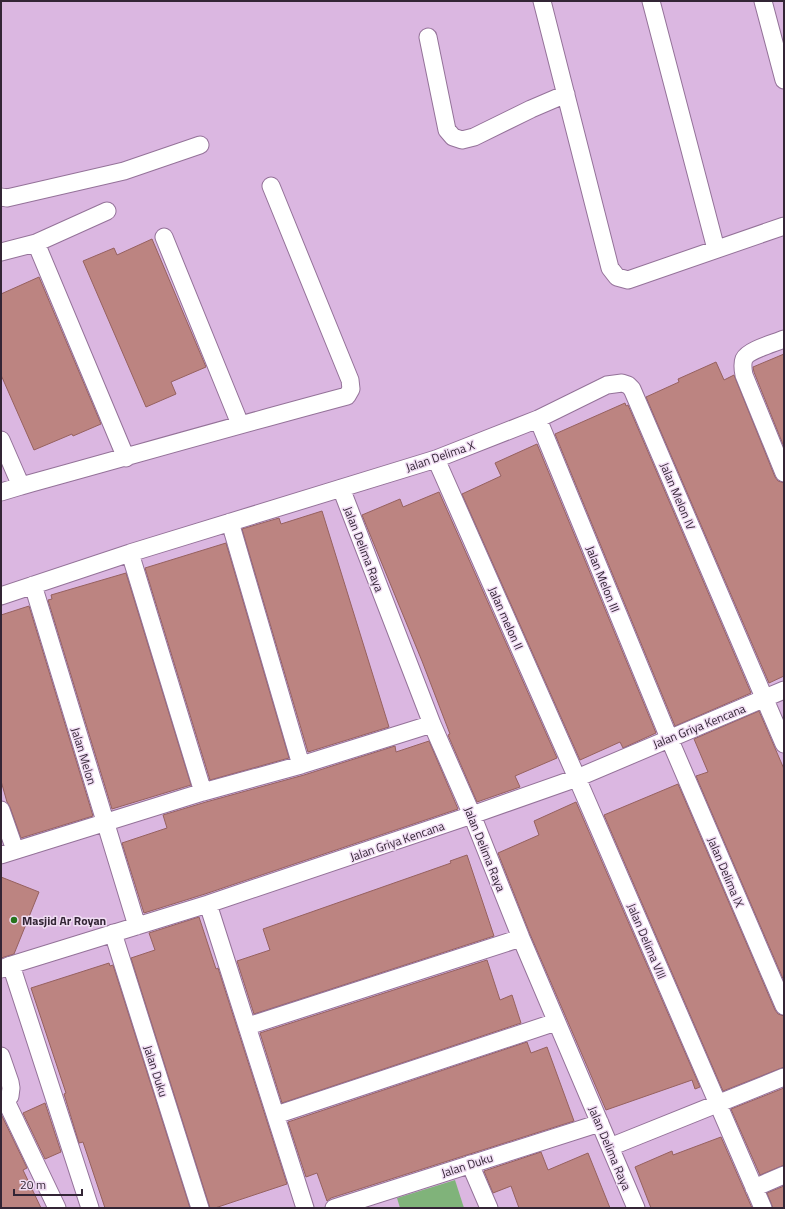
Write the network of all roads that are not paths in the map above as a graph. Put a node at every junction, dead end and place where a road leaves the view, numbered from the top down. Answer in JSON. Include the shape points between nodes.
{"nodes":[{"id":1,"x":542,"y":1,"type":"edge"},
{"id":2,"x":651,"y":1,"type":"edge"},
{"id":3,"x":763,"y":1,"type":"edge"},
{"id":4,"x":428,"y":37,"type":"dead end"},
{"id":5,"x":784,"y":80,"type":"edge"},
{"id":6,"x":566,"y":94,"type":"junction"},
{"id":7,"x":200,"y":145,"type":"dead end"},
{"id":8,"x":271,"y":186,"type":"dead end"},
{"id":9,"x":1,"y":197,"type":"edge"},
{"id":10,"x":107,"y":211,"type":"dead end"},
{"id":11,"x":784,"y":226,"type":"edge"},
{"id":12,"x":164,"y":237,"type":"dead end"},
{"id":13,"x":36,"y":243,"type":"junction"},
{"id":14,"x":716,"y":249,"type":"junction"},
{"id":15,"x":1,"y":252,"type":"edge"},
{"id":16,"x":784,"y":339,"type":"edge"},
{"id":17,"x":538,"y":419,"type":"junction"},
{"id":18,"x":240,"y":424,"type":"junction"},
{"id":19,"x":1,"y":440,"type":"edge"},
{"id":20,"x":780,"y":455,"type":"edge"},
{"id":21,"x":126,"y":458,"type":"junction"},
{"id":22,"x":436,"y":458,"type":"junction"},
{"id":23,"x":784,"y":473,"type":"edge"},
{"id":24,"x":21,"y":486,"type":"junction"},
{"id":25,"x":341,"y":488,"type":"junction"},
{"id":26,"x":1,"y":492,"type":"edge"},
{"id":27,"x":230,"y":522,"type":"junction"},
{"id":28,"x":130,"y":552,"type":"junction"},
{"id":29,"x":33,"y":585,"type":"junction"},
{"id":30,"x":1,"y":596,"type":"edge"},
{"id":31,"x":784,"y":690,"type":"edge"},
{"id":32,"x":764,"y":699,"type":"junction"},
{"id":33,"x":432,"y":724,"type":"junction"},
{"id":34,"x":669,"y":738,"type":"junction"},
{"id":35,"x":784,"y":744,"type":"edge"},
{"id":36,"x":301,"y":765,"type":"junction"},
{"id":37,"x":576,"y":778,"type":"junction"},
{"id":38,"x":203,"y":792,"type":"junction"},
{"id":39,"x":1,"y":810,"type":"edge"},
{"id":40,"x":472,"y":815,"type":"junction"},
{"id":41,"x":105,"y":823,"type":"junction"},
{"id":42,"x":8,"y":852,"type":"edge"},
{"id":43,"x":208,"y":904,"type":"junction"},
{"id":44,"x":137,"y":926,"type":"junction"},
{"id":45,"x":113,"y":933,"type":"junction"},
{"id":46,"x":521,"y":938,"type":"junction"},
{"id":47,"x":6,"y":967,"type":"edge"},
{"id":48,"x":784,"y":1006,"type":"edge"},
{"id":49,"x":556,"y":1022,"type":"junction"},
{"id":50,"x":248,"y":1026,"type":"junction"},
{"id":51,"x":1,"y":1056,"type":"edge"},
{"id":52,"x":784,"y":1077,"type":"edge"},
{"id":53,"x":3,"y":1100,"type":"edge"},
{"id":54,"x":717,"y":1104,"type":"junction"},
{"id":55,"x":276,"y":1115,"type":"junction"},
{"id":56,"x":600,"y":1122,"type":"junction"},
{"id":57,"x":610,"y":1147,"type":"junction"},
{"id":58,"x":470,"y":1164,"type":"junction"},
{"id":59,"x":784,"y":1175,"type":"edge"},
{"id":60,"x":754,"y":1188,"type":"junction"},
{"id":61,"x":57,"y":1208,"type":"edge"},
{"id":62,"x":90,"y":1208,"type":"edge"},
{"id":63,"x":200,"y":1208,"type":"edge"},
{"id":64,"x":305,"y":1208,"type":"edge"},
{"id":65,"x":334,"y":1208,"type":"edge"},
{"id":66,"x":489,"y":1208,"type":"edge"},
{"id":67,"x":636,"y":1208,"type":"edge"},
{"id":68,"x":763,"y":1208,"type":"edge"}],
"edges":[{"from":1,"to":6,"type":"street"},
{"from":2,"to":14,"type":"street"},
{"from":3,"to":5,"type":"street"},
{"from":4,"to":6,"type":"street","via":[[447,130],[453,137],[462,140],[474,137]]},
{"from":6,"to":14,"type":"street","via":[[610,268],[617,276],[628,280]]},
{"from":7,"to":9,"type":"street","via":[[124,171],[7,198]]},
{"from":8,"to":18,"type":"street","via":[[350,380],[351,389],[347,396]]},
{"from":10,"to":13,"type":"street"},
{"from":11,"to":14,"type":"street"},
{"from":12,"to":18,"type":"street"},
{"from":13,"to":15,"type":"street"},
{"from":13,"to":21,"type":"street"},
{"from":16,"to":20,"type":"street","via":[[750,353],[743,365],[744,375]]},
{"from":17,"to":22,"type":"street","name":"Jalan Delima X"},
{"from":17,"to":32,"type":"street","name":"Jalan Melon IV","via":[[607,385],[622,383],[632,389]]},
{"from":17,"to":34,"type":"street","name":"Jalan Melon III"},
{"from":18,"to":21,"type":"street"},
{"from":19,"to":24,"type":"street"},
{"from":20,"to":23,"type":"street"},
{"from":21,"to":24,"type":"street"},
{"from":22,"to":25,"type":"street","name":"Jalan Delima X"},
{"from":22,"to":37,"type":"street","name":"Jalan melon II"},
{"from":24,"to":26,"type":"street"},
{"from":25,"to":27,"type":"street","name":"Jalan Delima X"},
{"from":25,"to":33,"type":"street","name":"Jalan Delima Raya"},
{"from":27,"to":28,"type":"street","name":"Jalan Delima X"},
{"from":27,"to":36,"type":"street"},
{"from":28,"to":29,"type":"street","name":"Jalan Delima X"},
{"from":28,"to":38,"type":"street"},
{"from":29,"to":30,"type":"street","name":"Jalan Delima X"},
{"from":29,"to":41,"type":"street","name":"Jalan Melon"},
{"from":31,"to":32,"type":"street","name":"Jalan Griya Kencana"},
{"from":32,"to":34,"type":"street","name":"Jalan Griya Kencana"},
{"from":32,"to":35,"type":"street"},
{"from":33,"to":36,"type":"street"},
{"from":33,"to":40,"type":"street","name":"Jalan Delima Raya"},
{"from":34,"to":37,"type":"street","name":"Jalan Griya Kencana"},
{"from":34,"to":48,"type":"street","name":"Jalan Delima IX"},
{"from":36,"to":38,"type":"street"},
{"from":37,"to":40,"type":"street","name":"Jalan Griya Kencana"},
{"from":37,"to":54,"type":"street","name":"Jalan Delima VIII"},
{"from":38,"to":41,"type":"street"},
{"from":39,"to":42,"type":"street"},
{"from":40,"to":43,"type":"street","name":"Jalan Griya Kencana"},
{"from":40,"to":46,"type":"street","name":"Jalan Delima Raya"},
{"from":41,"to":42,"type":"street"},
{"from":41,"to":44,"type":"street","name":"Jalan Melon"},
{"from":43,"to":44,"type":"street","name":"Jalan Griya Kencana"},
{"from":43,"to":50,"type":"street"},
{"from":44,"to":45,"type":"street","name":"Jalan Griya Kencana"},
{"from":45,"to":47,"type":"street","name":"Jalan Griya Kencana"},
{"from":45,"to":63,"type":"street","name":"Jalan Duku"},
{"from":46,"to":49,"type":"street","name":"Jalan Delima Raya"},
{"from":46,"to":50,"type":"street"},
{"from":47,"to":62,"type":"street"},
{"from":49,"to":55,"type":"street"},
{"from":49,"to":56,"type":"street","name":"Jalan Delima Raya"},
{"from":50,"to":55,"type":"street"},
{"from":51,"to":53,"type":"street","via":[[11,1088],[10,1096]]},
{"from":52,"to":54,"type":"street"},
{"from":53,"to":61,"type":"street"},
{"from":54,"to":57,"type":"street"},
{"from":54,"to":60,"type":"street","name":"Jalan Delima VIII"},
{"from":55,"to":64,"type":"street"},
{"from":56,"to":57,"type":"street","name":"Jalan Delima Raya"},
{"from":56,"to":58,"type":"street","name":"Jalan Duku"},
{"from":57,"to":67,"type":"street","name":"Jalan Delima Raya"},
{"from":58,"to":65,"type":"street","name":"Jalan Duku"},
{"from":58,"to":66,"type":"street"},
{"from":59,"to":60,"type":"street"},
{"from":60,"to":68,"type":"street","name":"Jalan Delima VIII"}]}
